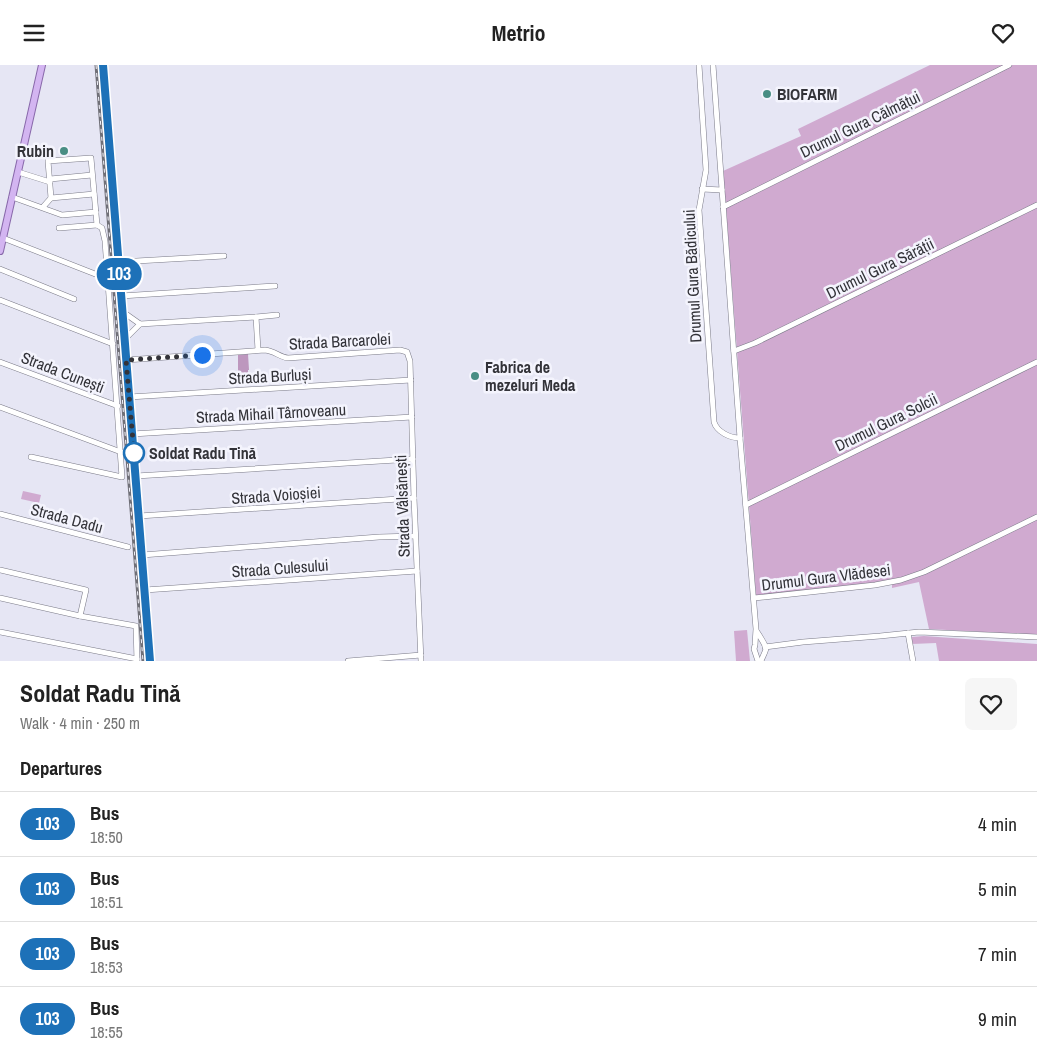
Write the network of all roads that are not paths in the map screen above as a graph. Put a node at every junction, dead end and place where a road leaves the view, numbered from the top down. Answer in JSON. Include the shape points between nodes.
{"nodes":[{"id":1,"x":42,"y":65,"type":"edge"},
{"id":2,"x":103,"y":65,"type":"edge"},
{"id":3,"x":699,"y":65,"type":"edge"},
{"id":4,"x":713,"y":65,"type":"edge"},
{"id":5,"x":1009,"y":65,"type":"edge"},
{"id":6,"x":18,"y":173,"type":"junction"},
{"id":7,"x":92,"y":175,"type":"junction"},
{"id":8,"x":50,"y":181,"type":"junction"},
{"id":9,"x":702,"y":189,"type":"junction"},
{"id":10,"x":722,"y":190,"type":"junction"},
{"id":11,"x":94,"y":194,"type":"junction"},
{"id":12,"x":12,"y":197,"type":"junction"},
{"id":13,"x":52,"y":198,"type":"junction"},
{"id":14,"x":1037,"y":205,"type":"edge"},
{"id":15,"x":43,"y":207,"type":"junction"},
{"id":16,"x":723,"y":207,"type":"junction"},
{"id":17,"x":96,"y":212,"type":"junction"},
{"id":18,"x":97,"y":225,"type":"junction"},
{"id":19,"x":59,"y":228,"type":"dead end"},
{"id":20,"x":3,"y":238,"type":"junction"},
{"id":21,"x":0,"y":251,"type":"edge"},
{"id":22,"x":224,"y":256,"type":"dead end"},
{"id":23,"x":119,"y":262,"type":"junction"},
{"id":24,"x":0,"y":269,"type":"edge"},
{"id":25,"x":108,"y":279,"type":"junction"},
{"id":26,"x":275,"y":286,"type":"dead end"},
{"id":27,"x":121,"y":296,"type":"junction"},
{"id":28,"x":74,"y":299,"type":"dead end"},
{"id":29,"x":0,"y":300,"type":"edge"},
{"id":30,"x":123,"y":312,"type":"junction"},
{"id":31,"x":277,"y":315,"type":"dead end"},
{"id":32,"x":256,"y":317,"type":"junction"},
{"id":33,"x":140,"y":324,"type":"junction"},
{"id":34,"x":125,"y":339,"type":"junction"},
{"id":35,"x":113,"y":344,"type":"junction"},
{"id":36,"x":258,"y":350,"type":"junction"},
{"id":37,"x":734,"y":351,"type":"junction"},
{"id":38,"x":407,"y":352,"type":"joint"},
{"id":39,"x":126,"y":360,"type":"junction"},
{"id":40,"x":0,"y":362,"type":"edge"},
{"id":41,"x":1037,"y":362,"type":"edge"},
{"id":42,"x":411,"y":380,"type":"junction"},
{"id":43,"x":129,"y":397,"type":"junction"},
{"id":44,"x":118,"y":406,"type":"junction"},
{"id":45,"x":0,"y":407,"type":"edge"},
{"id":46,"x":412,"y":417,"type":"junction"},
{"id":47,"x":132,"y":434,"type":"junction"},
{"id":48,"x":740,"y":438,"type":"junction"},
{"id":49,"x":121,"y":452,"type":"junction"},
{"id":50,"x":31,"y":457,"type":"dead end"},
{"id":51,"x":413,"y":459,"type":"junction"},
{"id":52,"x":136,"y":476,"type":"junction"},
{"id":53,"x":414,"y":498,"type":"junction"},
{"id":54,"x":746,"y":505,"type":"junction"},
{"id":55,"x":0,"y":514,"type":"edge"},
{"id":56,"x":139,"y":516,"type":"junction"},
{"id":57,"x":1037,"y":517,"type":"edge"},
{"id":58,"x":415,"y":536,"type":"junction"},
{"id":59,"x":128,"y":547,"type":"dead end"},
{"id":60,"x":142,"y":555,"type":"junction"},
{"id":61,"x":0,"y":570,"type":"edge"},
{"id":62,"x":417,"y":571,"type":"junction"},
{"id":63,"x":145,"y":590,"type":"junction"},
{"id":64,"x":0,"y":598,"type":"edge"},
{"id":65,"x":754,"y":598,"type":"junction"},
{"id":66,"x":80,"y":616,"type":"junction"},
{"id":67,"x":756,"y":629,"type":"junction"},
{"id":68,"x":0,"y":631,"type":"edge"},
{"id":69,"x":908,"y":633,"type":"junction"},
{"id":70,"x":1037,"y":637,"type":"edge"},
{"id":71,"x":756,"y":645,"type":"junction"},
{"id":72,"x":764,"y":645,"type":"junction"},
{"id":73,"x":756,"y":653,"type":"junction"},
{"id":74,"x":764,"y":653,"type":"junction"},
{"id":75,"x":421,"y":658,"type":"edge"},
{"id":76,"x":137,"y":660,"type":"edge"},
{"id":77,"x":150,"y":661,"type":"edge"},
{"id":78,"x":348,"y":661,"type":"edge"},
{"id":79,"x":759,"y":661,"type":"edge"},
{"id":80,"x":913,"y":661,"type":"edge"}],
"edges":[{"from":1,"to":6,"type":"main road"},
{"from":2,"to":23,"type":"main road"},
{"from":3,"to":9,"type":"street","name":"Drumul Gura Bădicului","via":[[706,169]]},
{"from":4,"to":10,"type":"street"},
{"from":5,"to":16,"type":"street","name":"Drumul Gura Călmățui"},
{"from":6,"to":8,"type":"street"},
{"from":6,"to":12,"type":"main road"},
{"from":7,"to":8,"type":"street"},
{"from":7,"to":8,"type":"street","via":[[91,158],[48,161]]},
{"from":7,"to":11,"type":"street"},
{"from":8,"to":13,"type":"street"},
{"from":9,"to":10,"type":"street"},
{"from":9,"to":48,"type":"street","name":"Drumul Gura Bădicului","via":[[699,209],[714,422],[721,432]]},
{"from":10,"to":16,"type":"street"},
{"from":11,"to":13,"type":"street"},
{"from":11,"to":17,"type":"street"},
{"from":12,"to":15,"type":"street"},
{"from":12,"to":20,"type":"main road"},
{"from":13,"to":15,"type":"street"},
{"from":14,"to":37,"type":"street","name":"Drumul Gura Sărății"},
{"from":15,"to":17,"type":"street","via":[[62,215]]},
{"from":16,"to":37,"type":"street"},
{"from":17,"to":18,"type":"street"},
{"from":18,"to":19,"type":"street"},
{"from":18,"to":25,"type":"street","via":[[103,230]]},
{"from":20,"to":21,"type":"main road"},
{"from":20,"to":25,"type":"street"},
{"from":22,"to":23,"type":"street"},
{"from":23,"to":27,"type":"main road"},
{"from":24,"to":28,"type":"street"},
{"from":25,"to":35,"type":"street"},
{"from":26,"to":27,"type":"street"},
{"from":27,"to":30,"type":"main road"},
{"from":29,"to":35,"type":"street"},
{"from":30,"to":33,"type":"street"},
{"from":30,"to":34,"type":"main road"},
{"from":31,"to":32,"type":"street"},
{"from":32,"to":33,"type":"street"},
{"from":32,"to":36,"type":"street"},
{"from":33,"to":34,"type":"street"},
{"from":34,"to":39,"type":"main road"},
{"from":35,"to":44,"type":"street"},
{"from":36,"to":38,"type":"street","name":"Strada Barcarolei","via":[[272,351],[288,358]]},
{"from":36,"to":39,"type":"street","name":"Strada Barcarolei"},
{"from":37,"to":48,"type":"street"},
{"from":38,"to":42,"type":"street","name":"Strada Vâlsănești"},
{"from":39,"to":43,"type":"main road"},
{"from":40,"to":44,"type":"street","name":"Strada Cunești"},
{"from":41,"to":54,"type":"street","name":"Drumul Gura Solcii"},
{"from":42,"to":43,"type":"street","name":"Strada Burluși"},
{"from":42,"to":46,"type":"street","name":"Strada Vâlsănești"},
{"from":43,"to":47,"type":"main road"},
{"from":44,"to":49,"type":"street"},
{"from":45,"to":49,"type":"street"},
{"from":46,"to":47,"type":"street","name":"Strada Mihail Târnoveanu"},
{"from":46,"to":51,"type":"street","name":"Strada Vâlsănești"},
{"from":47,"to":52,"type":"main road"},
{"from":48,"to":54,"type":"street"},
{"from":49,"to":50,"type":"street","via":[[122,477]]},
{"from":51,"to":52,"type":"street"},
{"from":51,"to":53,"type":"street","name":"Strada Vâlsănești"},
{"from":52,"to":56,"type":"main road"},
{"from":53,"to":56,"type":"street","name":"Strada Voioșiei"},
{"from":53,"to":58,"type":"street","name":"Strada Vâlsănești"},
{"from":54,"to":65,"type":"street"},
{"from":55,"to":59,"type":"street","name":"Strada Dadu"},
{"from":56,"to":60,"type":"main road"},
{"from":57,"to":65,"type":"street","name":"Drumul Gura Vlădesei","via":[[901,580]]},
{"from":58,"to":60,"type":"street"},
{"from":58,"to":62,"type":"street","name":"Strada Vâlsănești"},
{"from":60,"to":63,"type":"main road"},
{"from":61,"to":66,"type":"street","via":[[86,590]]},
{"from":62,"to":63,"type":"street","name":"Strada Culesului"},
{"from":62,"to":75,"type":"street","name":"Strada Vâlsănești"},
{"from":63,"to":77,"type":"main road"},
{"from":64,"to":66,"type":"street"},
{"from":65,"to":67,"type":"street"},
{"from":66,"to":76,"type":"street","via":[[136,626]]},
{"from":67,"to":71,"type":"street"},
{"from":67,"to":72,"type":"street"},
{"from":68,"to":76,"type":"street"},
{"from":69,"to":70,"type":"street"},
{"from":69,"to":72,"type":"street"},
{"from":69,"to":80,"type":"street"},
{"from":71,"to":72,"type":"street"},
{"from":71,"to":73,"type":"street"},
{"from":72,"to":74,"type":"street"},
{"from":73,"to":74,"type":"street"},
{"from":73,"to":79,"type":"street"},
{"from":74,"to":79,"type":"street"},
{"from":75,"to":78,"type":"street"}]}
